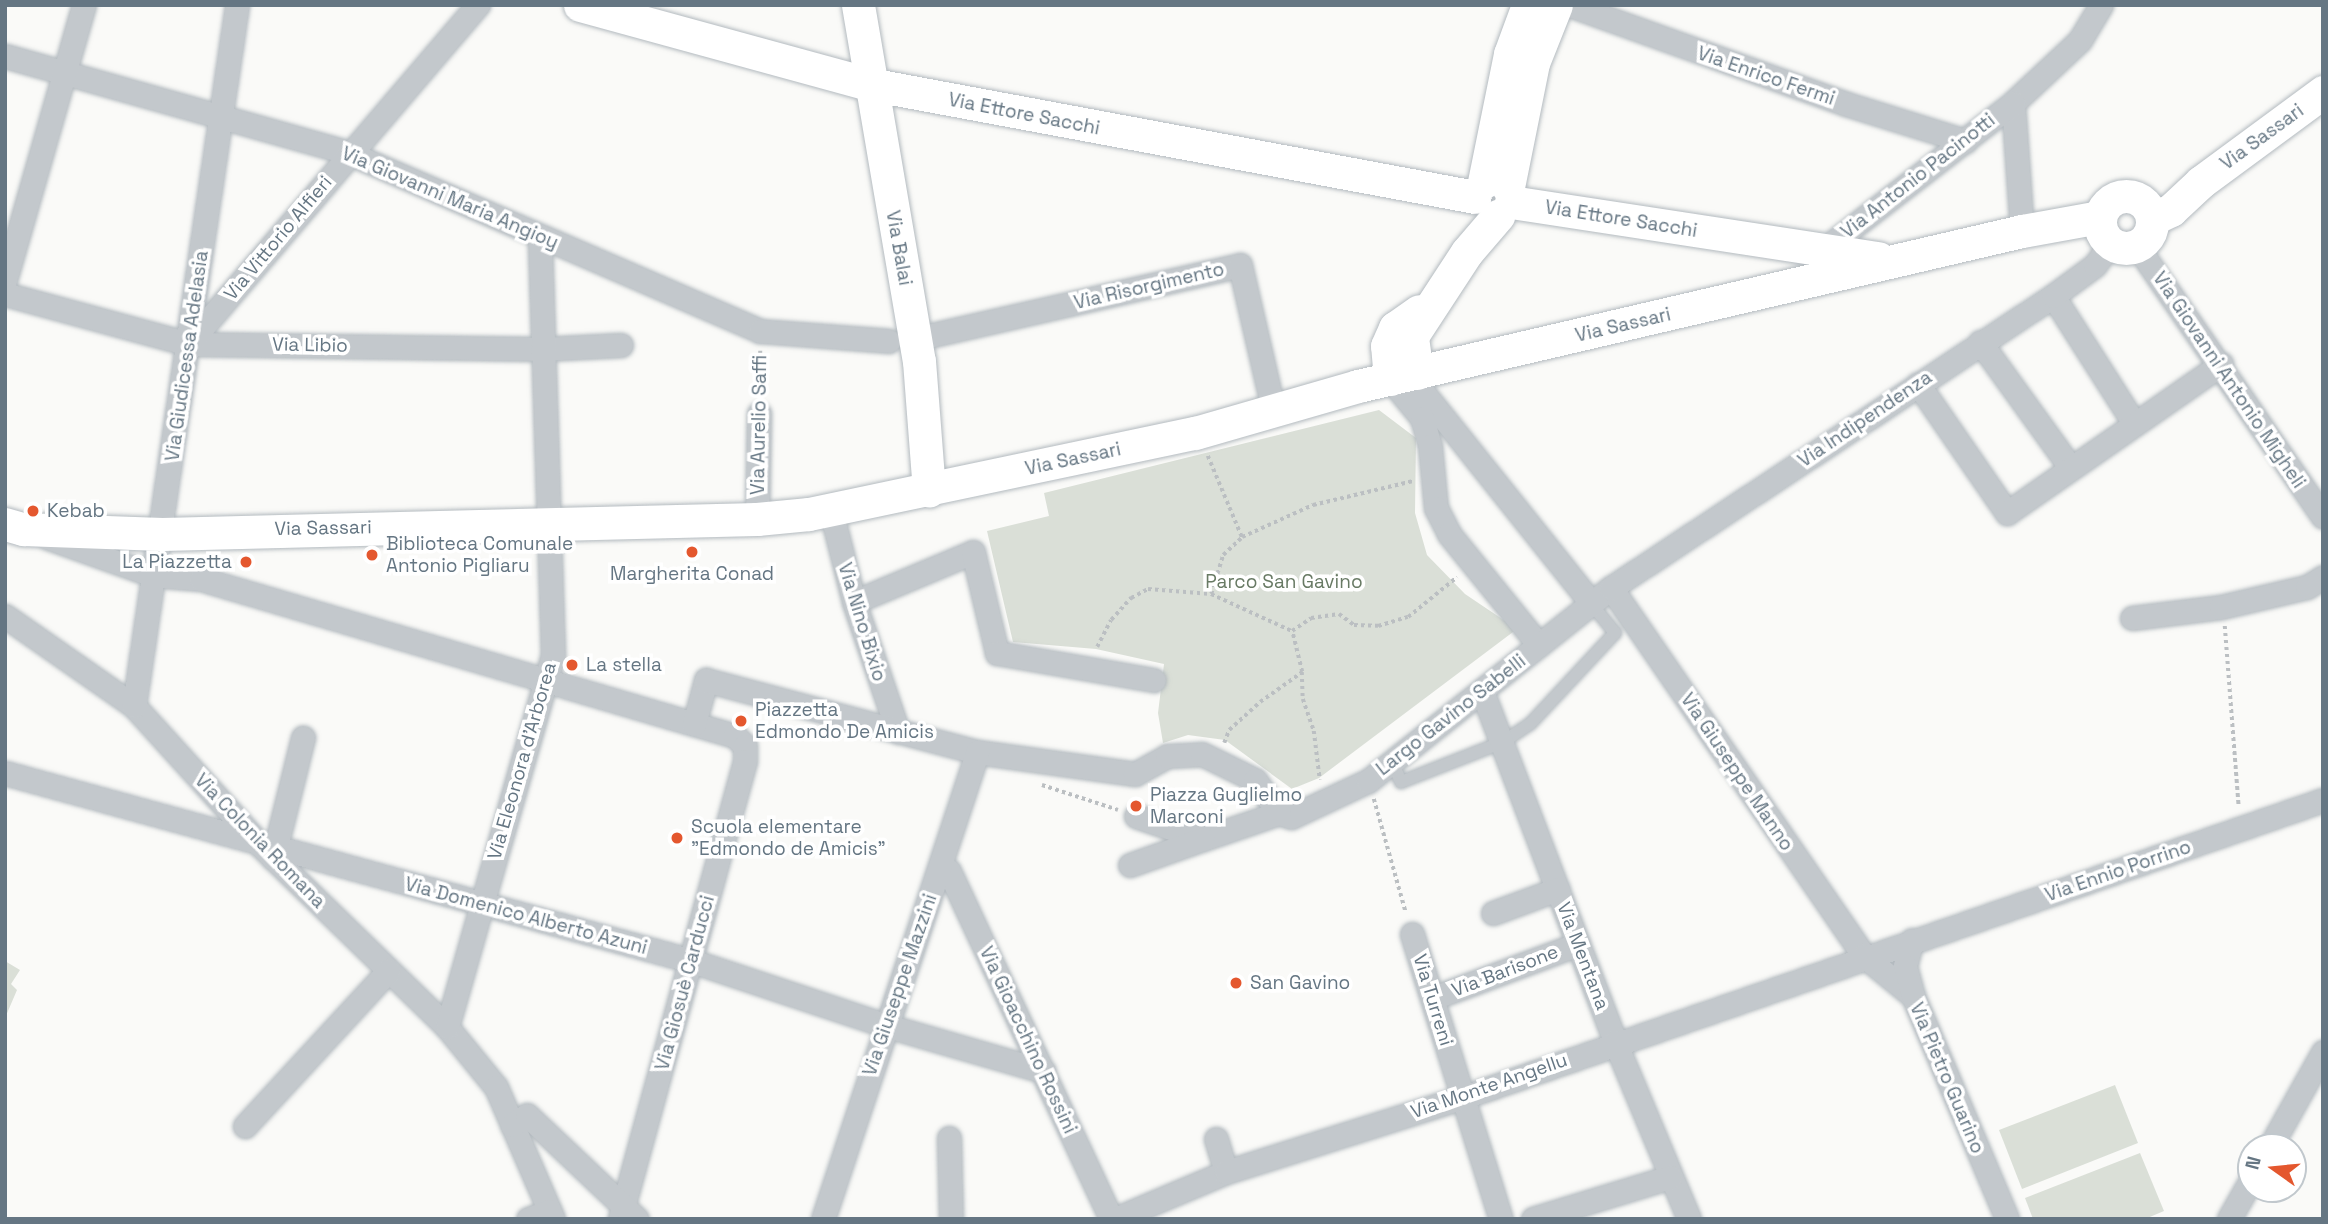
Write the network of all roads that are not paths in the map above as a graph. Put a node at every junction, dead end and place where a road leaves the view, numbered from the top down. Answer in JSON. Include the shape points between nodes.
{"nodes":[{"id":1,"x":84,"y":5,"type":"edge"},
{"id":2,"x":237,"y":5,"type":"edge"},
{"id":3,"x":478,"y":5,"type":"edge"},
{"id":4,"x":580,"y":5,"type":"edge"},
{"id":5,"x":858,"y":5,"type":"edge"},
{"id":6,"x":1528,"y":5,"type":"edge"},
{"id":7,"x":1556,"y":5,"type":"edge"},
{"id":8,"x":1570,"y":5,"type":"edge"},
{"id":9,"x":2101,"y":5,"type":"edge"},
{"id":10,"x":5,"y":56,"type":"edge"},
{"id":11,"x":65,"y":72,"type":"junction"},
{"id":12,"x":869,"y":84,"type":"junction"},
{"id":13,"x":2323,"y":92,"type":"edge"},
{"id":14,"x":2013,"y":103,"type":"junction"},
{"id":15,"x":222,"y":113,"type":"junction"},
{"id":16,"x":1965,"y":141,"type":"junction"},
{"id":17,"x":349,"y":153,"type":"junction"},
{"id":18,"x":1492,"y":199,"type":"junction"},
{"id":19,"x":2127,"y":223,"type":"junction"},
{"id":20,"x":2022,"y":231,"type":"junction"},
{"id":21,"x":1730,"y":236,"type":"junction"},
{"id":22,"x":540,"y":237,"type":"junction"},
{"id":23,"x":1896,"y":260,"type":"joint"},
{"id":24,"x":1826,"y":263,"type":"junction"},
{"id":25,"x":5,"y":280,"type":"edge"},
{"id":26,"x":1763,"y":292,"type":"junction"},
{"id":27,"x":5,"y":294,"type":"edge"},
{"id":28,"x":2053,"y":296,"type":"junction"},
{"id":29,"x":205,"y":307,"type":"junction"},
{"id":30,"x":902,"y":340,"type":"junction"},
{"id":31,"x":1980,"y":342,"type":"junction"},
{"id":32,"x":189,"y":344,"type":"junction"},
{"id":33,"x":621,"y":345,"type":"dead end"},
{"id":34,"x":542,"y":349,"type":"junction"},
{"id":35,"x":2221,"y":364,"type":"junction"},
{"id":36,"x":1403,"y":376,"type":"junction"},
{"id":37,"x":1918,"y":384,"type":"junction"},
{"id":38,"x":1273,"y":408,"type":"junction"},
{"id":39,"x":759,"y":414,"type":"road end"},
{"id":40,"x":2134,"y":424,"type":"junction"},
{"id":41,"x":2071,"y":468,"type":"junction"},
{"id":42,"x":929,"y":491,"type":"junction"},
{"id":43,"x":831,"y":510,"type":"junction"},
{"id":44,"x":2323,"y":517,"type":"edge"},
{"id":45,"x":757,"y":519,"type":"junction"},
{"id":46,"x":548,"y":525,"type":"junction"},
{"id":47,"x":14,"y":527,"type":"edge"},
{"id":48,"x":162,"y":534,"type":"junction"},
{"id":49,"x":106,"y":545,"type":"junction"},
{"id":50,"x":153,"y":575,"type":"junction"},
{"id":51,"x":2323,"y":577,"type":"edge"},
{"id":52,"x":1611,"y":588,"type":"junction"},
{"id":53,"x":854,"y":602,"type":"junction"},
{"id":54,"x":1591,"y":603,"type":"junction"},
{"id":55,"x":5,"y":616,"type":"edge"},
{"id":56,"x":2132,"y":618,"type":"dead end"},
{"id":57,"x":1539,"y":645,"type":"junction"},
{"id":58,"x":1154,"y":680,"type":"dead end"},
{"id":59,"x":547,"y":682,"type":"junction"},
{"id":60,"x":1482,"y":691,"type":"junction"},
{"id":61,"x":134,"y":706,"type":"junction"},
{"id":62,"x":694,"y":724,"type":"junction"},
{"id":63,"x":898,"y":732,"type":"junction"},
{"id":64,"x":303,"y":738,"type":"dead end"},
{"id":65,"x":1503,"y":742,"type":"junction"},
{"id":66,"x":977,"y":752,"type":"junction"},
{"id":67,"x":1392,"y":761,"type":"junction"},
{"id":68,"x":5,"y":773,"type":"edge"},
{"id":69,"x":2323,"y":800,"type":"edge"},
{"id":70,"x":1279,"y":813,"type":"junction"},
{"id":71,"x":1136,"y":816,"type":"dead end"},
{"id":72,"x":1203,"y":839,"type":"junction"},
{"id":73,"x":269,"y":850,"type":"junction"},
{"id":74,"x":1130,"y":865,"type":"dead end"},
{"id":75,"x":941,"y":866,"type":"junction"},
{"id":76,"x":1558,"y":890,"type":"junction"},
{"id":77,"x":481,"y":903,"type":"junction"},
{"id":78,"x":1493,"y":913,"type":"dead end"},
{"id":79,"x":1412,"y":934,"type":"road end"},
{"id":80,"x":1912,"y":940,"type":"junction"},
{"id":81,"x":1578,"y":944,"type":"junction"},
{"id":82,"x":1864,"y":956,"type":"junction"},
{"id":83,"x":692,"y":961,"type":"junction"},
{"id":84,"x":388,"y":971,"type":"junction"},
{"id":85,"x":1913,"y":996,"type":"junction"},
{"id":86,"x":1433,"y":998,"type":"junction"},
{"id":87,"x":884,"y":1026,"type":"junction"},
{"id":88,"x":447,"y":1027,"type":"junction"},
{"id":89,"x":1615,"y":1042,"type":"junction"},
{"id":90,"x":2323,"y":1052,"type":"edge"},
{"id":91,"x":1043,"y":1071,"type":"junction"},
{"id":92,"x":1461,"y":1098,"type":"junction"},
{"id":93,"x":512,"y":1125,"type":"junction"},
{"id":94,"x":245,"y":1126,"type":"dead end"},
{"id":95,"x":2278,"y":1133,"type":"edge"},
{"id":96,"x":948,"y":1138,"type":"dead end"},
{"id":97,"x":1216,"y":1139,"type":"dead end"},
{"id":98,"x":1226,"y":1172,"type":"junction"},
{"id":99,"x":1670,"y":1177,"type":"junction"},
{"id":100,"x":2238,"y":1203,"type":"edge"},
{"id":101,"x":627,"y":1214,"type":"edge"},
{"id":102,"x":552,"y":1215,"type":"edge"},
{"id":103,"x":527,"y":1219,"type":"edge"},
{"id":104,"x":823,"y":1219,"type":"edge"},
{"id":105,"x":951,"y":1219,"type":"edge"},
{"id":106,"x":1113,"y":1219,"type":"edge"},
{"id":107,"x":1501,"y":1219,"type":"edge"},
{"id":108,"x":1533,"y":1219,"type":"edge"},
{"id":109,"x":1689,"y":1219,"type":"edge"},
{"id":110,"x":2007,"y":1219,"type":"edge"},
{"id":111,"x":2229,"y":1219,"type":"edge"}],
"edges":[{"from":1,"to":11,"type":"street"},
{"from":2,"to":15,"type":"street","name":"Via Giudicessa Adelasia"},
{"from":3,"to":17,"type":"street","name":"Via Vittorio Alfieri"},
{"from":4,"to":12,"type":"street","name":"Via Ettore Sacchi"},
{"from":5,"to":12,"type":"street","name":"Via Balai"},
{"from":6,"to":18,"type":"street","via":[[1510,54]]},
{"from":7,"to":18,"type":"street"},
{"from":8,"to":16,"type":"street","name":"Via Enrico Fermi","via":[[1846,104]]},
{"from":9,"to":14,"type":"street","name":"Via Antonio Pacinotti","via":[[2080,40]]},
{"from":10,"to":11,"type":"street","name":"Via Giovanni Maria Angioy"},
{"from":11,"to":15,"type":"street","name":"Via Giovanni Maria Angioy"},
{"from":11,"to":25,"type":"street"},
{"from":12,"to":18,"type":"street","name":"Via Ettore Sacchi"},
{"from":12,"to":30,"type":"street","name":"Via Balai"},
{"from":13,"to":19,"type":"street","name":"Via Sassari","via":[[2201,182]]},
{"from":14,"to":16,"type":"street","name":"Via Antonio Pacinotti"},
{"from":14,"to":20,"type":"street","name":"Via Antonio Pacinotti"},
{"from":15,"to":17,"type":"street","name":"Via Giovanni Maria Angioy"},
{"from":15,"to":29,"type":"street","name":"Via Giudicessa Adelasia"},
{"from":16,"to":24,"type":"street","name":"Via Antonio Pacinotti"},
{"from":17,"to":22,"type":"street","name":"Via Giovanni Maria Angioy"},
{"from":17,"to":29,"type":"street","name":"Via Vittorio Alfieri"},
{"from":18,"to":21,"type":"street","name":"Via Ettore Sacchi"},
{"from":18,"to":36,"type":"street","via":[[1467,252],[1436,300],[1395,328],[1387,346]]},
{"from":19,"to":20,"type":"street","name":"Via Sassari"},
{"from":19,"to":28,"type":"street","name":"Via Indipendenza","via":[[2095,265]]},
{"from":19,"to":35,"type":"street","name":"Via Giovanni Antonio Migheli","via":[[2141,251]]},
{"from":20,"to":23,"type":"street","name":"Via Sassari"},
{"from":21,"to":24,"type":"street","name":"Via Ettore Sacchi"},
{"from":21,"to":26,"type":"street","via":[[1752,253],[1761,267]]},
{"from":22,"to":30,"type":"street","name":"Via Giovanni Maria Angioy","via":[[760,331]]},
{"from":22,"to":34,"type":"street","name":"Via Eleonora d'Arborea"},
{"from":23,"to":24,"type":"street","name":"Via Ettore Sacchi"},
{"from":24,"to":26,"type":"street","name":"Via Sassari"},
{"from":26,"to":36,"type":"street","name":"Via Sassari"},
{"from":27,"to":32,"type":"street","name":"Via Libio"},
{"from":28,"to":31,"type":"street","name":"Via Indipendenza"},
{"from":28,"to":40,"type":"street"},
{"from":29,"to":32,"type":"street","name":"Via Giudicessa Adelasia"},
{"from":30,"to":38,"type":"street","name":"Via Risorgimento","via":[[1240,265]]},
{"from":30,"to":42,"type":"street","name":"Via Balai"},
{"from":31,"to":37,"type":"street","name":"Via Indipendenza"},
{"from":31,"to":41,"type":"street"},
{"from":32,"to":34,"type":"street","name":"Via Libio"},
{"from":32,"to":48,"type":"street","name":"Via Giudicessa Adelasia"},
{"from":33,"to":34,"type":"street","name":"Via Libio"},
{"from":34,"to":46,"type":"street","name":"Via Eleonora d'Arborea"},
{"from":35,"to":40,"type":"street"},
{"from":35,"to":44,"type":"street","name":"Via Giovanni Antonio Migheli"},
{"from":36,"to":38,"type":"street","name":"Via Sassari"},
{"from":36,"to":54,"type":"street","via":[[1422,391]]},
{"from":36,"to":57,"type":"street","via":[[1422,418],[1430,446],[1436,508],[1449,534]]},
{"from":37,"to":41,"type":"street","via":[[2007,513]]},
{"from":37,"to":52,"type":"street","name":"Via Indipendenza"},
{"from":38,"to":42,"type":"street","name":"Via Sassari","via":[[1195,433]]},
{"from":39,"to":45,"type":"street","name":"Via Aurelio Saffi"},
{"from":40,"to":41,"type":"street"},
{"from":42,"to":43,"type":"street","name":"Via Sassari"},
{"from":43,"to":45,"type":"street","name":"Via Sassari"},
{"from":43,"to":53,"type":"street","name":"Via Nino Bixio"},
{"from":45,"to":46,"type":"street","name":"Via Sassari"},
{"from":46,"to":48,"type":"street","name":"Via Sassari"},
{"from":46,"to":59,"type":"street","name":"Via Eleonora d'Arborea","via":[[553,656]]},
{"from":47,"to":49,"type":"street","name":"Via Sassari"},
{"from":48,"to":49,"type":"street","name":"Via Sassari"},
{"from":48,"to":50,"type":"street","name":"Via Giudicessa Adelasia"},
{"from":49,"to":50,"type":"street"},
{"from":50,"to":59,"type":"street","via":[[201,579]]},
{"from":50,"to":61,"type":"street","name":"Via Giudicessa Adelasia"},
{"from":51,"to":56,"type":"street","via":[[2307,587],[2221,607]]},
{"from":52,"to":54,"type":"street","name":"Largo Gavino Sabelli"},
{"from":52,"to":82,"type":"street","name":"Via Giuseppe Manno"},
{"from":53,"to":58,"type":"street","via":[[973,552],[997,653]]},
{"from":53,"to":63,"type":"street","name":"Via Nino Bixio"},
{"from":54,"to":57,"type":"street","name":"Largo Gavino Sabelli"},
{"from":54,"to":65,"type":"lane","via":[[1615,633],[1530,724]]},
{"from":55,"to":61,"type":"street","name":"Via Colonia Romana"},
{"from":57,"to":60,"type":"street","name":"Largo Gavino Sabelli"},
{"from":59,"to":62,"type":"street"},
{"from":59,"to":77,"type":"street","name":"Via Eleonora d'Arborea"},
{"from":60,"to":65,"type":"street","name":"Via Mentana"},
{"from":60,"to":67,"type":"street","name":"Largo Gavino Sabelli"},
{"from":61,"to":73,"type":"street","name":"Via Colonia Romana"},
{"from":62,"to":63,"type":"street","via":[[706,680]]},
{"from":62,"to":83,"type":"street","name":"Via Giosuè Carducci","via":[[735,736],[745,746]]},
{"from":63,"to":66,"type":"street"},
{"from":64,"to":73,"type":"street"},
{"from":65,"to":67,"type":"lane","via":[[1401,782]]},
{"from":65,"to":76,"type":"street","name":"Via Mentana"},
{"from":66,"to":70,"type":"street","via":[[1135,774],[1167,756],[1202,754],[1255,780]]},
{"from":66,"to":75,"type":"street","name":"Via Giuseppe Mazzini"},
{"from":67,"to":70,"type":"street","name":"Largo Gavino Sabelli","via":[[1368,781],[1323,803],[1292,817]]},
{"from":68,"to":73,"type":"street","name":"Via Domenico Alberto Azuni"},
{"from":69,"to":80,"type":"street","name":"Via Ennio Porrino"},
{"from":70,"to":72,"type":"street"},
{"from":71,"to":72,"type":"street"},
{"from":72,"to":74,"type":"street"},
{"from":73,"to":77,"type":"street","name":"Via Domenico Alberto Azuni"},
{"from":73,"to":84,"type":"street","name":"Via Colonia Romana"},
{"from":75,"to":87,"type":"street","name":"Via Giuseppe Mazzini"},
{"from":75,"to":91,"type":"street","name":"Via Gioacchino Rossini","via":[[949,871]]},
{"from":76,"to":78,"type":"street"},
{"from":76,"to":81,"type":"street","name":"Via Mentana"},
{"from":77,"to":83,"type":"street","name":"Via Domenico Alberto Azuni"},
{"from":77,"to":88,"type":"street","name":"Via Eleonora d'Arborea"},
{"from":79,"to":86,"type":"street","name":"Via Turreni"},
{"from":80,"to":82,"type":"street","name":"Via Ennio Porrino"},
{"from":80,"to":85,"type":"street","via":[[1905,966]]},
{"from":81,"to":86,"type":"street","name":"Via Barisone"},
{"from":81,"to":89,"type":"street","name":"Via Mentana"},
{"from":82,"to":85,"type":"street","name":"Via Pietro Guarino"},
{"from":82,"to":89,"type":"street","name":"Via Monte Angellu"},
{"from":83,"to":87,"type":"street","name":"Via Domenico Alberto Azuni"},
{"from":83,"to":101,"type":"street","name":"Via Giosuè Carducci"},
{"from":84,"to":88,"type":"street","name":"Via Colonia Romana"},
{"from":84,"to":94,"type":"street"},
{"from":85,"to":110,"type":"street","name":"Via Pietro Guarino"},
{"from":86,"to":92,"type":"street","name":"Via Turreni"},
{"from":87,"to":91,"type":"street","name":"Via Domenico Alberto Azuni"},
{"from":87,"to":104,"type":"street","name":"Via Giuseppe Mazzini"},
{"from":88,"to":93,"type":"street","name":"Via Colonia Romana","via":[[496,1087]]},
{"from":89,"to":92,"type":"street","name":"Via Monte Angellu"},
{"from":89,"to":99,"type":"street","name":"Via Mentana"},
{"from":90,"to":95,"type":"street"},
{"from":91,"to":106,"type":"street","name":"Via Gioacchino Rossini"},
{"from":92,"to":98,"type":"street","name":"Via Monte Angellu"},
{"from":92,"to":107,"type":"street","name":"Via Turreni"},
{"from":93,"to":101,"type":"street","via":[[527,1115]]},
{"from":93,"to":102,"type":"street"},
{"from":96,"to":105,"type":"street"},
{"from":97,"to":98,"type":"street"},
{"from":98,"to":106,"type":"street","name":"Via Monte Angellu"},
{"from":99,"to":108,"type":"street"},
{"from":99,"to":109,"type":"street","name":"Via Mentana"},
{"from":100,"to":111,"type":"street"},
{"from":102,"to":103,"type":"street"}]}
